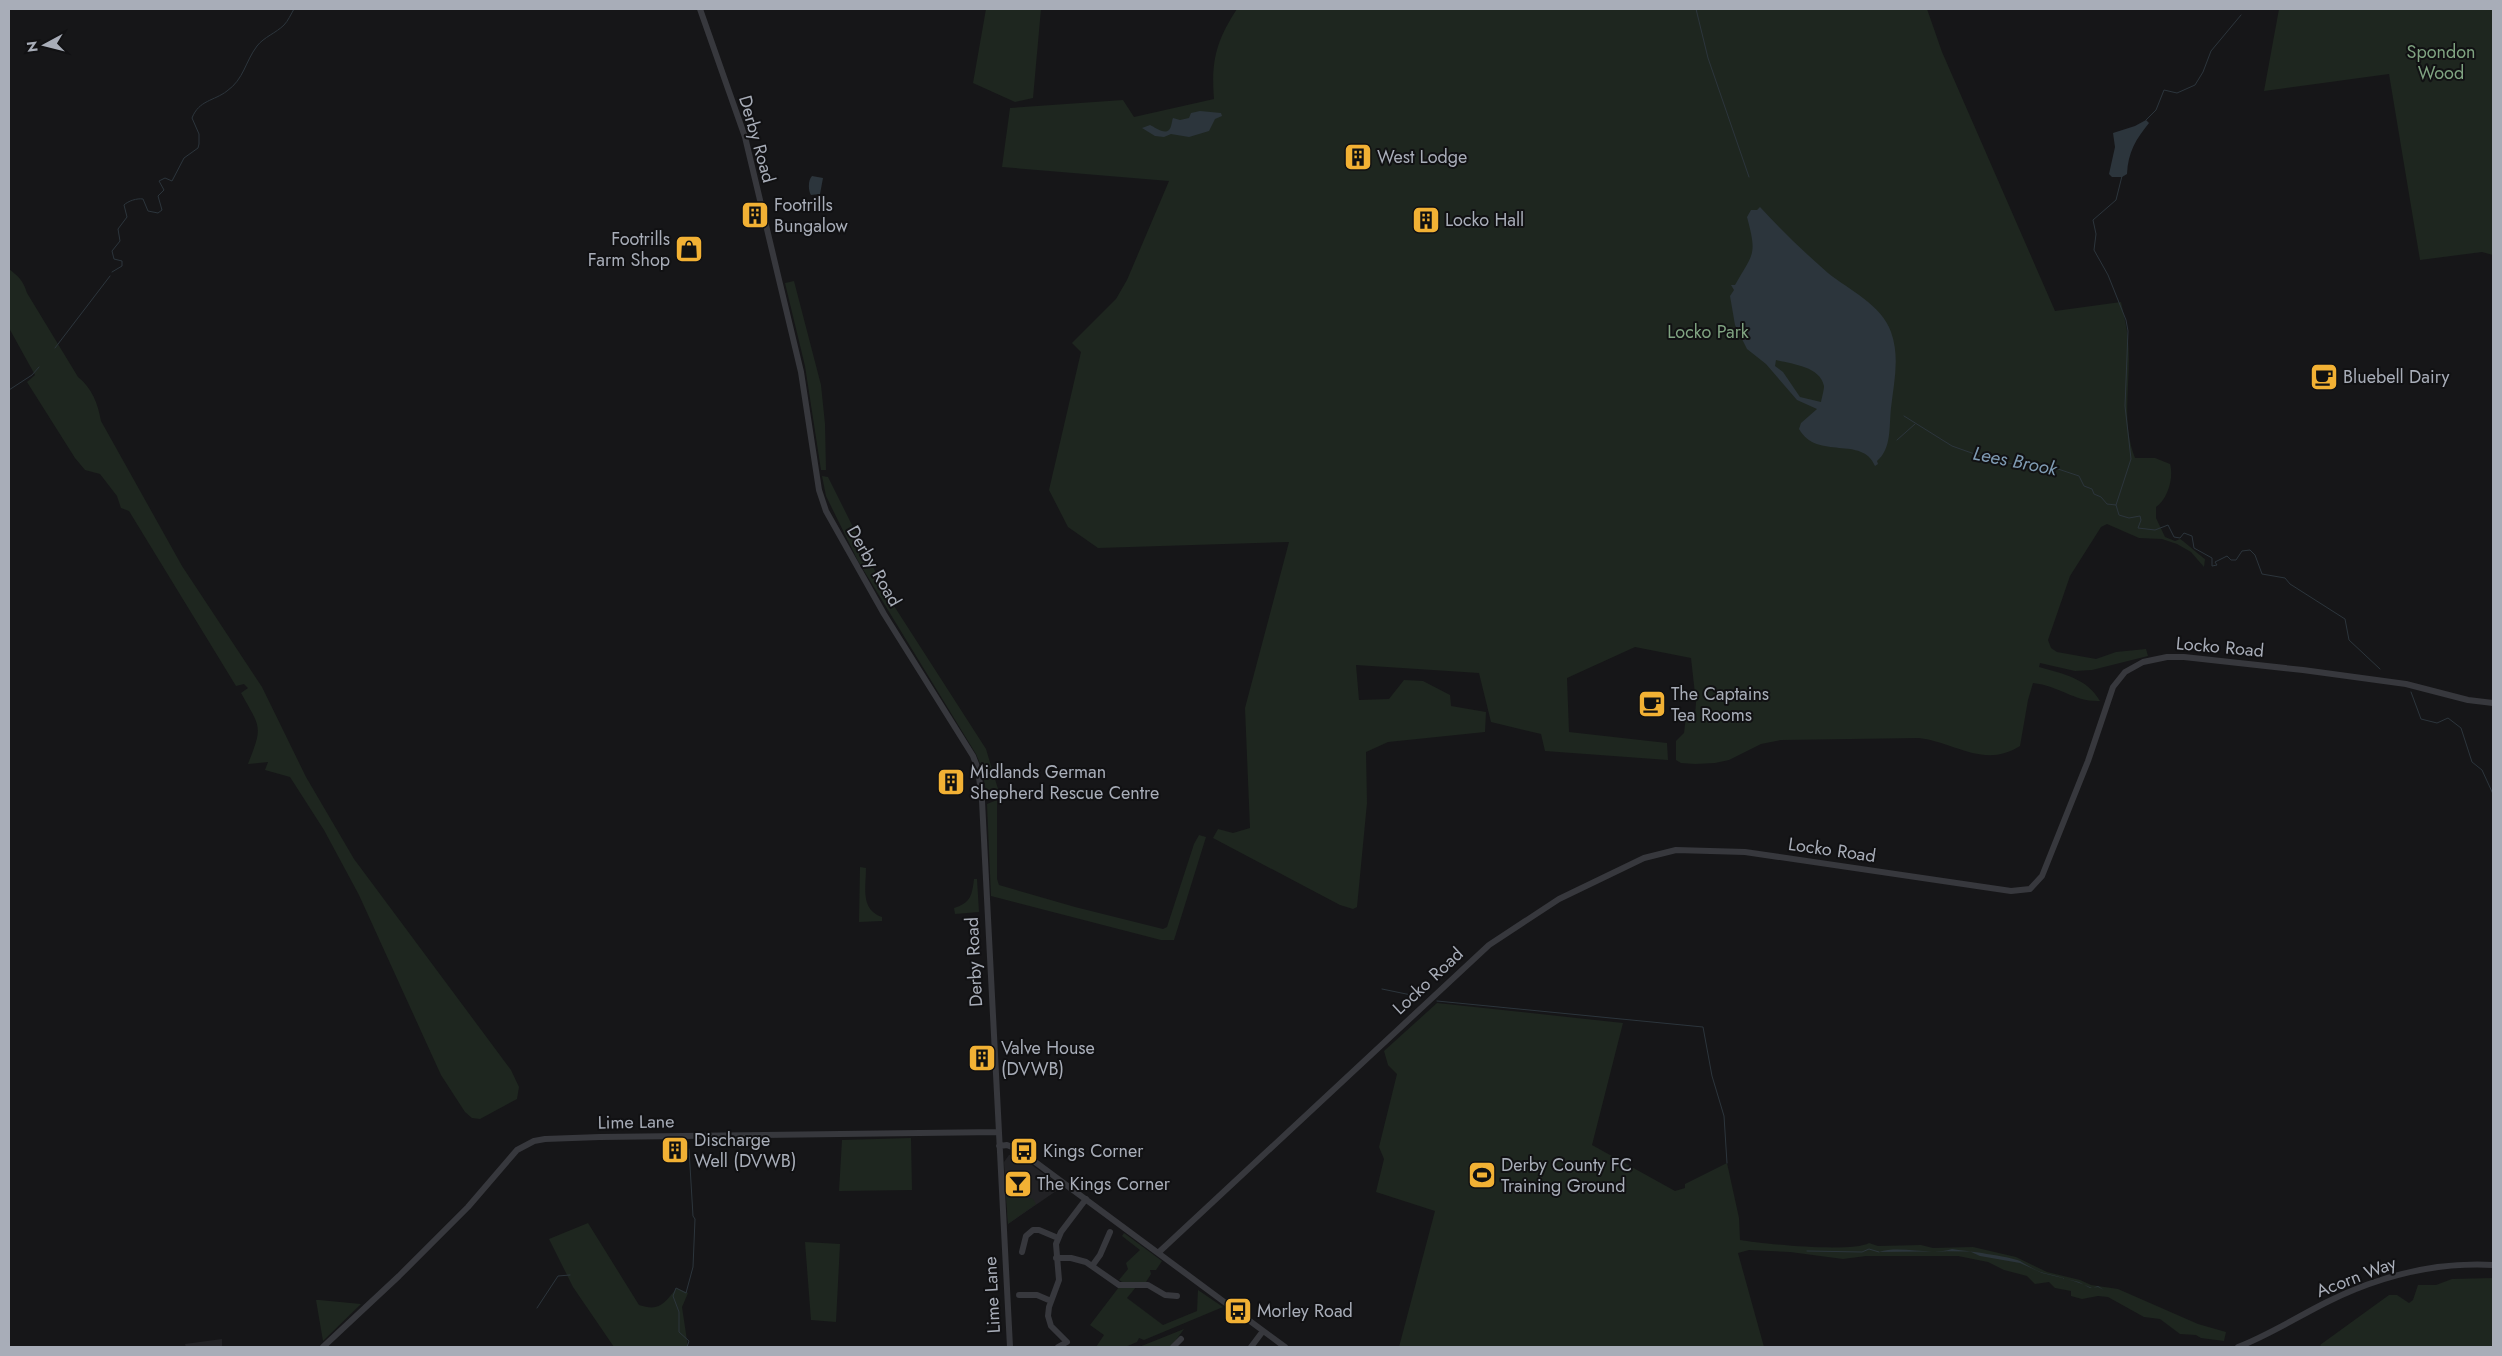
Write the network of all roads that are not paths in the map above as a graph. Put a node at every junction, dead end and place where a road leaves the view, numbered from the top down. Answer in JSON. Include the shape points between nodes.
{"nodes":[{"id":1,"x":700,"y":9,"type":"edge"},
{"id":2,"x":2493,"y":703,"type":"edge"},
{"id":3,"x":998,"y":1132,"type":"junction"},
{"id":4,"x":999,"y":1146,"type":"junction"},
{"id":5,"x":1086,"y":1199,"type":"junction"},
{"id":6,"x":1110,"y":1232,"type":"dead end"},
{"id":7,"x":1058,"y":1238,"type":"junction"},
{"id":8,"x":1022,"y":1252,"type":"dead end"},
{"id":9,"x":1158,"y":1253,"type":"junction"},
{"id":10,"x":1056,"y":1258,"type":"junction"},
{"id":11,"x":2493,"y":1265,"type":"edge"},
{"id":12,"x":1092,"y":1266,"type":"junction"},
{"id":13,"x":1019,"y":1295,"type":"dead end"},
{"id":14,"x":1177,"y":1296,"type":"dead end"},
{"id":15,"x":1051,"y":1301,"type":"junction"},
{"id":16,"x":1263,"y":1331,"type":"junction"},
{"id":17,"x":1181,"y":1339,"type":"dead end"},
{"id":18,"x":2242,"y":1346,"type":"edge"},
{"id":19,"x":323,"y":1347,"type":"edge"},
{"id":20,"x":1010,"y":1347,"type":"edge"},
{"id":21,"x":1058,"y":1347,"type":"edge"},
{"id":22,"x":1173,"y":1347,"type":"edge"},
{"id":23,"x":1251,"y":1347,"type":"edge"},
{"id":24,"x":1285,"y":1347,"type":"edge"}],
"edges":[{"from":1,"to":3,"type":"street","name":"Derby Road","via":[[744,137],[771,241],[801,372],[819,490],[826,511],[884,614],[965,742],[978,770]]},
{"from":2,"to":9,"type":"street","name":"Locko Road","via":[[2355,676],[2196,658],[2154,659],[2134,666],[2116,681],[2052,854],[2037,884],[2026,891],[1745,852],[1676,850],[1644,858],[1559,899],[1489,945]]},
{"from":3,"to":4,"type":"street","name":"Lime Lane"},
{"from":3,"to":19,"type":"street","name":"Lime Lane","via":[[591,1137],[534,1141],[517,1150],[468,1207]]},
{"from":4,"to":5,"type":"street","via":[[1020,1150]]},
{"from":4,"to":20,"type":"street","name":"Lime Lane"},
{"from":5,"to":7,"type":"street"},
{"from":5,"to":9,"type":"street"},
{"from":6,"to":12,"type":"street"},
{"from":7,"to":8,"type":"street","via":[[1033,1230],[1020,1244]]},
{"from":7,"to":10,"type":"street"},
{"from":9,"to":16,"type":"street"},
{"from":10,"to":12,"type":"street","via":[[1078,1259]]},
{"from":10,"to":15,"type":"street","via":[[1059,1280]]},
{"from":11,"to":18,"type":"street","name":"Acorn Way","via":[[2449,1266],[2384,1279],[2344,1294]]},
{"from":12,"to":14,"type":"street","via":[[1116,1284],[1148,1285],[1167,1299]]},
{"from":13,"to":15,"type":"street","via":[[1028,1298],[1037,1295]]},
{"from":15,"to":21,"type":"street","via":[[1048,1316],[1051,1326],[1067,1342]]},
{"from":16,"to":23,"type":"street"},
{"from":16,"to":24,"type":"street"},
{"from":17,"to":22,"type":"street"}]}
